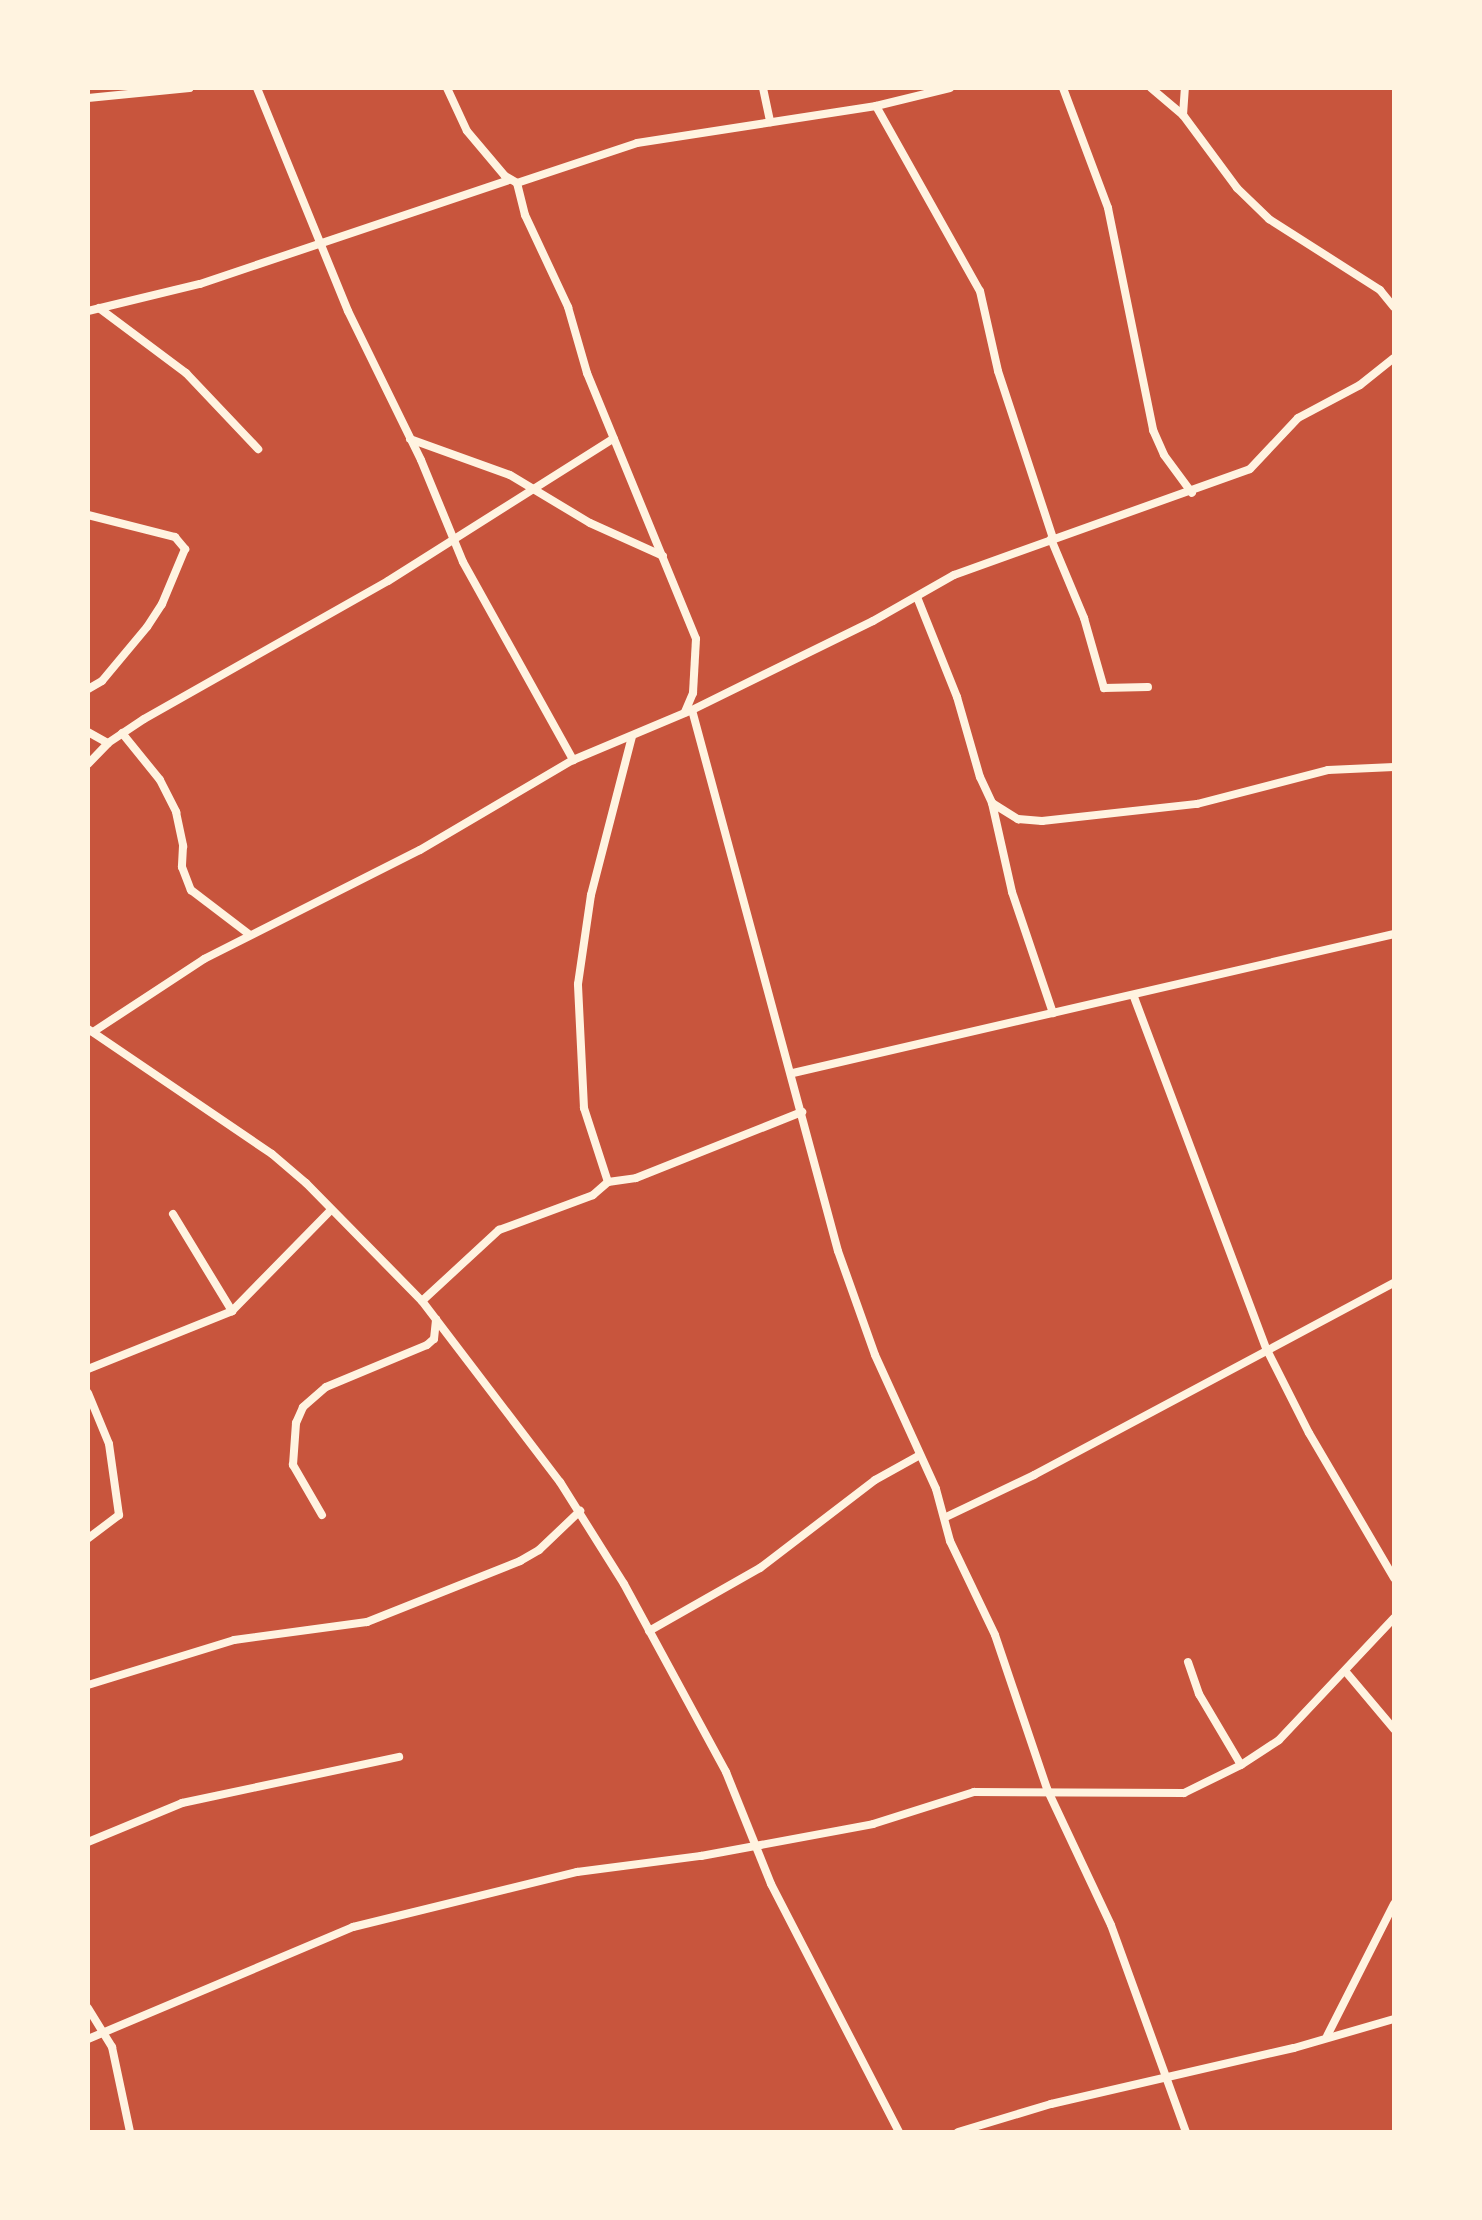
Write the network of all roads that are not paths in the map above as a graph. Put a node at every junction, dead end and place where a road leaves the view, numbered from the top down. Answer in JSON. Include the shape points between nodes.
{"nodes":[{"id":1,"x":190,"y":88,"type":"edge"},
{"id":2,"x":258,"y":88,"type":"edge"},
{"id":3,"x":447,"y":88,"type":"edge"},
{"id":4,"x":763,"y":88,"type":"edge"},
{"id":5,"x":950,"y":88,"type":"edge"},
{"id":6,"x":1063,"y":88,"type":"edge"},
{"id":7,"x":1151,"y":88,"type":"edge"},
{"id":8,"x":1185,"y":88,"type":"edge"},
{"id":9,"x":88,"y":98,"type":"edge"},
{"id":10,"x":876,"y":106,"type":"junction"},
{"id":11,"x":1182,"y":115,"type":"junction"},
{"id":12,"x":770,"y":122,"type":"junction"},
{"id":13,"x":513,"y":182,"type":"junction"},
{"id":14,"x":320,"y":244,"type":"junction"},
{"id":15,"x":1394,"y":307,"type":"edge"},
{"id":16,"x":99,"y":308,"type":"junction"},
{"id":17,"x":88,"y":311,"type":"edge"},
{"id":18,"x":1394,"y":358,"type":"edge"},
{"id":19,"x":614,"y":438,"type":"junction"},
{"id":20,"x":410,"y":439,"type":"junction"},
{"id":21,"x":258,"y":449,"type":"dead end"},
{"id":22,"x":532,"y":488,"type":"junction"},
{"id":23,"x":1192,"y":493,"type":"junction"},
{"id":24,"x":88,"y":515,"type":"edge"},
{"id":25,"x":453,"y":537,"type":"junction"},
{"id":26,"x":1052,"y":538,"type":"junction"},
{"id":27,"x":663,"y":556,"type":"junction"},
{"id":28,"x":918,"y":596,"type":"junction"},
{"id":29,"x":1148,"y":687,"type":"dead end"},
{"id":30,"x":88,"y":688,"type":"edge"},
{"id":31,"x":689,"y":712,"type":"junction"},
{"id":32,"x":88,"y":732,"type":"edge"},
{"id":33,"x":122,"y":732,"type":"junction"},
{"id":34,"x":632,"y":736,"type":"junction"},
{"id":35,"x":108,"y":742,"type":"junction"},
{"id":36,"x":573,"y":760,"type":"junction"},
{"id":37,"x":88,"y":764,"type":"edge"},
{"id":38,"x":1394,"y":768,"type":"edge"},
{"id":39,"x":992,"y":803,"type":"junction"},
{"id":40,"x":1394,"y":934,"type":"edge"},
{"id":41,"x":250,"y":935,"type":"junction"},
{"id":42,"x":1134,"y":997,"type":"junction"},
{"id":43,"x":1053,"y":1013,"type":"junction"},
{"id":44,"x":93,"y":1032,"type":"edge"},
{"id":45,"x":88,"y":1043,"type":"edge"},
{"id":46,"x":793,"y":1073,"type":"junction"},
{"id":47,"x":802,"y":1112,"type":"junction"},
{"id":48,"x":608,"y":1182,"type":"junction"},
{"id":49,"x":330,"y":1210,"type":"junction"},
{"id":50,"x":174,"y":1214,"type":"dead end"},
{"id":51,"x":1394,"y":1283,"type":"edge"},
{"id":52,"x":422,"y":1301,"type":"junction"},
{"id":53,"x":232,"y":1311,"type":"junction"},
{"id":54,"x":436,"y":1320,"type":"junction"},
{"id":55,"x":1268,"y":1350,"type":"junction"},
{"id":56,"x":88,"y":1369,"type":"edge"},
{"id":57,"x":88,"y":1392,"type":"edge"},
{"id":58,"x":920,"y":1455,"type":"junction"},
{"id":59,"x":580,"y":1511,"type":"junction"},
{"id":60,"x":322,"y":1515,"type":"dead end"},
{"id":61,"x":946,"y":1517,"type":"junction"},
{"id":62,"x":88,"y":1538,"type":"edge"},
{"id":63,"x":1394,"y":1578,"type":"edge"},
{"id":64,"x":1394,"y":1618,"type":"edge"},
{"id":65,"x":649,"y":1631,"type":"junction"},
{"id":66,"x":1188,"y":1662,"type":"dead end"},
{"id":67,"x":1346,"y":1672,"type":"junction"},
{"id":68,"x":88,"y":1685,"type":"edge"},
{"id":69,"x":1394,"y":1730,"type":"edge"},
{"id":70,"x":399,"y":1757,"type":"dead end"},
{"id":71,"x":1241,"y":1765,"type":"junction"},
{"id":72,"x":1047,"y":1789,"type":"junction"},
{"id":73,"x":88,"y":1842,"type":"edge"},
{"id":74,"x":756,"y":1844,"type":"junction"},
{"id":75,"x":1394,"y":1904,"type":"edge"},
{"id":76,"x":88,"y":2008,"type":"edge"},
{"id":77,"x":1394,"y":2018,"type":"edge"},
{"id":78,"x":102,"y":2030,"type":"junction"},
{"id":79,"x":1327,"y":2036,"type":"junction"},
{"id":80,"x":88,"y":2038,"type":"edge"},
{"id":81,"x":1164,"y":2077,"type":"junction"},
{"id":82,"x":130,"y":2132,"type":"edge"},
{"id":83,"x":899,"y":2132,"type":"edge"},
{"id":84,"x":958,"y":2132,"type":"edge"},
{"id":85,"x":1186,"y":2132,"type":"edge"}],
"edges":[{"from":1,"to":9,"type":"street"},
{"from":2,"to":14,"type":"street"},
{"from":3,"to":13,"type":"street","via":[[467,131]]},
{"from":4,"to":12,"type":"street"},
{"from":5,"to":10,"type":"street"},
{"from":6,"to":23,"type":"street","via":[[1108,208],[1153,430]]},
{"from":7,"to":11,"type":"street"},
{"from":8,"to":11,"type":"street"},
{"from":10,"to":12,"type":"street"},
{"from":10,"to":26,"type":"street","via":[[980,291],[998,371]]},
{"from":11,"to":15,"type":"street","via":[[1268,219],[1380,290]]},
{"from":12,"to":13,"type":"street","via":[[638,143]]},
{"from":13,"to":14,"type":"street"},
{"from":13,"to":19,"type":"street","via":[[568,306],[586,373]]},
{"from":14,"to":16,"type":"street","via":[[200,284]]},
{"from":14,"to":20,"type":"street"},
{"from":16,"to":17,"type":"street"},
{"from":16,"to":21,"type":"street","via":[[186,373]]},
{"from":18,"to":23,"type":"street","via":[[1360,386],[1298,418],[1250,469]]},
{"from":19,"to":22,"type":"street"},
{"from":19,"to":27,"type":"street"},
{"from":20,"to":22,"type":"street"},
{"from":20,"to":25,"type":"street"},
{"from":22,"to":25,"type":"street"},
{"from":22,"to":27,"type":"street"},
{"from":23,"to":26,"type":"street"},
{"from":24,"to":30,"type":"street","via":[[175,537],[185,549],[162,604],[102,681]]},
{"from":25,"to":33,"type":"street","via":[[388,582]]},
{"from":25,"to":36,"type":"street"},
{"from":26,"to":28,"type":"street","via":[[969,568]]},
{"from":26,"to":29,"type":"street","via":[[1104,688]]},
{"from":27,"to":31,"type":"street","via":[[696,638]]},
{"from":28,"to":31,"type":"street"},
{"from":28,"to":39,"type":"street"},
{"from":31,"to":34,"type":"street"},
{"from":31,"to":46,"type":"street"},
{"from":32,"to":35,"type":"street"},
{"from":33,"to":35,"type":"street"},
{"from":33,"to":41,"type":"street","via":[[176,812],[191,890]]},
{"from":34,"to":36,"type":"street"},
{"from":34,"to":48,"type":"street","via":[[591,895],[578,984],[584,1108]]},
{"from":35,"to":37,"type":"street"},
{"from":36,"to":41,"type":"street","via":[[420,850]]},
{"from":38,"to":39,"type":"street","via":[[1328,770],[1196,804],[1042,821],[1018,819]]},
{"from":39,"to":43,"type":"street","via":[[1008,877]]},
{"from":40,"to":42,"type":"street"},
{"from":41,"to":44,"type":"street"},
{"from":42,"to":43,"type":"street"},
{"from":42,"to":55,"type":"street"},
{"from":43,"to":46,"type":"street"},
{"from":44,"to":45,"type":"street"},
{"from":44,"to":49,"type":"street","via":[[272,1154]]},
{"from":46,"to":47,"type":"street"},
{"from":47,"to":48,"type":"street","via":[[636,1178]]},
{"from":47,"to":58,"type":"street","via":[[838,1251]]},
{"from":48,"to":52,"type":"street","via":[[593,1195],[499,1230]]},
{"from":49,"to":52,"type":"street"},
{"from":49,"to":53,"type":"street"},
{"from":50,"to":53,"type":"street"},
{"from":51,"to":55,"type":"street"},
{"from":52,"to":54,"type":"street"},
{"from":53,"to":56,"type":"street"},
{"from":54,"to":59,"type":"street"},
{"from":54,"to":60,"type":"street","via":[[427,1345],[326,1387],[303,1407],[293,1465]]},
{"from":55,"to":61,"type":"street"},
{"from":55,"to":63,"type":"street"},
{"from":57,"to":62,"type":"street","via":[[109,1444],[119,1515]]},
{"from":58,"to":61,"type":"street"},
{"from":58,"to":65,"type":"street","via":[[875,1480],[760,1568]]},
{"from":59,"to":65,"type":"street"},
{"from":59,"to":68,"type":"street","via":[[520,1561],[367,1622],[234,1640]]},
{"from":61,"to":72,"type":"street"},
{"from":64,"to":67,"type":"street"},
{"from":65,"to":74,"type":"street","via":[[726,1772]]},
{"from":66,"to":71,"type":"street"},
{"from":67,"to":69,"type":"street"},
{"from":67,"to":71,"type":"street","via":[[1279,1740]]},
{"from":70,"to":73,"type":"street","via":[[182,1803]]},
{"from":71,"to":72,"type":"street","via":[[1166,1796]]},
{"from":72,"to":74,"type":"street","via":[[974,1792],[873,1824]]},
{"from":72,"to":81,"type":"street","via":[[1111,1925]]},
{"from":74,"to":78,"type":"street","via":[[599,1868],[375,1920]]},
{"from":74,"to":83,"type":"street"},
{"from":75,"to":79,"type":"street"},
{"from":76,"to":78,"type":"street"},
{"from":77,"to":79,"type":"street"},
{"from":78,"to":80,"type":"street"},
{"from":78,"to":82,"type":"street","via":[[117,2064]]},
{"from":79,"to":81,"type":"street"},
{"from":81,"to":84,"type":"street"},
{"from":81,"to":85,"type":"street"}]}
